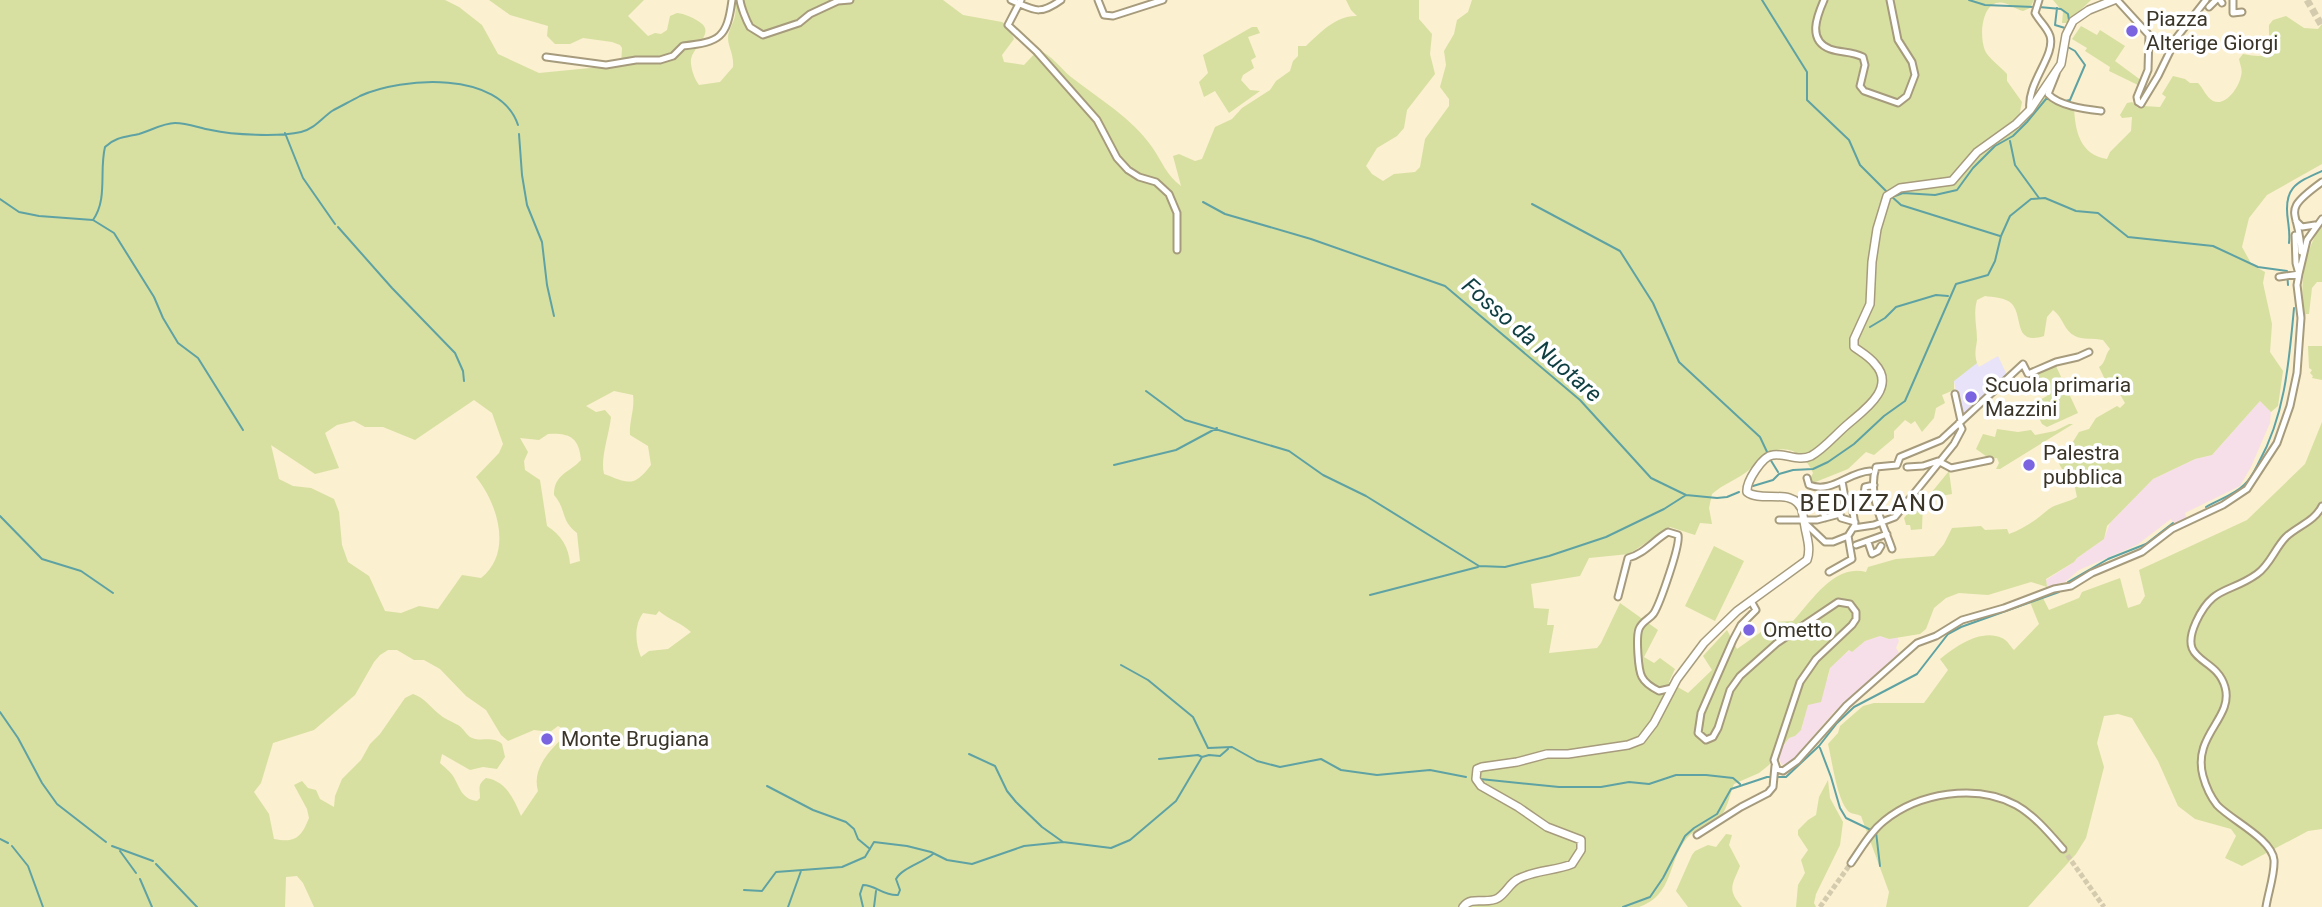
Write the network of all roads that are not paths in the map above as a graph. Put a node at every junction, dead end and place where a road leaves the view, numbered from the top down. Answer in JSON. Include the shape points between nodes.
{"nodes":[{"id":1,"x":732,"y":0,"type":"edge"},
{"id":2,"x":740,"y":0,"type":"edge"},
{"id":3,"x":850,"y":0,"type":"edge"},
{"id":4,"x":1011,"y":0,"type":"edge"},
{"id":5,"x":1060,"y":0,"type":"edge"},
{"id":6,"x":1098,"y":0,"type":"edge"},
{"id":7,"x":1163,"y":0,"type":"edge"},
{"id":8,"x":1824,"y":0,"type":"edge"},
{"id":9,"x":1890,"y":0,"type":"edge"},
{"id":10,"x":2039,"y":0,"type":"edge"},
{"id":11,"x":2115,"y":0,"type":"edge"},
{"id":12,"x":2206,"y":0,"type":"edge"},
{"id":13,"x":2233,"y":0,"type":"edge"},
{"id":14,"x":2219,"y":1,"type":"edge"},
{"id":15,"x":1020,"y":2,"type":"edge"},
{"id":16,"x":2090,"y":5,"type":"edge"},
{"id":17,"x":2209,"y":7,"type":"dead end"},
{"id":18,"x":2242,"y":12,"type":"dead end"},
{"id":19,"x":546,"y":57,"type":"dead end"},
{"id":20,"x":2056,"y":74,"type":"junction"},
{"id":21,"x":2030,"y":110,"type":"junction"},
{"id":22,"x":2101,"y":111,"type":"dead end"},
{"id":23,"x":2322,"y":182,"type":"edge"},
{"id":24,"x":2295,"y":219,"type":"junction"},
{"id":25,"x":2320,"y":221,"type":"edge"},
{"id":26,"x":2295,"y":235,"type":"dead end"},
{"id":27,"x":1177,"y":250,"type":"dead end"},
{"id":28,"x":2302,"y":265,"type":"junction"},
{"id":29,"x":2299,"y":274,"type":"junction"},
{"id":30,"x":2279,"y":277,"type":"dead end"},
{"id":31,"x":2089,"y":352,"type":"dead end"},
{"id":32,"x":1955,"y":394,"type":"dead end"},
{"id":33,"x":1960,"y":422,"type":"junction"},
{"id":34,"x":1990,"y":460,"type":"dead end"},
{"id":35,"x":1940,"y":461,"type":"junction"},
{"id":36,"x":1900,"y":466,"type":"junction"},
{"id":37,"x":1870,"y":471,"type":"dead end"},
{"id":38,"x":1807,"y":478,"type":"dead end"},
{"id":39,"x":1842,"y":481,"type":"junction"},
{"id":40,"x":1874,"y":485,"type":"junction"},
{"id":41,"x":1836,"y":497,"type":"junction"},
{"id":42,"x":1848,"y":500,"type":"junction"},
{"id":43,"x":1820,"y":505,"type":"junction"},
{"id":44,"x":1799,"y":506,"type":"junction"},
{"id":45,"x":2322,"y":506,"type":"edge"},
{"id":46,"x":1830,"y":508,"type":"dead end"},
{"id":47,"x":1841,"y":516,"type":"junction"},
{"id":48,"x":1825,"y":518,"type":"junction"},
{"id":49,"x":1780,"y":520,"type":"dead end"},
{"id":50,"x":1803,"y":520,"type":"junction"},
{"id":51,"x":1881,"y":522,"type":"junction"},
{"id":52,"x":1855,"y":526,"type":"junction"},
{"id":53,"x":1887,"y":534,"type":"junction"},
{"id":54,"x":1847,"y":536,"type":"junction"},
{"id":55,"x":1868,"y":542,"type":"junction"},
{"id":56,"x":1856,"y":545,"type":"dead end"},
{"id":57,"x":1881,"y":546,"type":"dead end"},
{"id":58,"x":1892,"y":549,"type":"dead end"},
{"id":59,"x":1829,"y":572,"type":"dead end"},
{"id":60,"x":1618,"y":597,"type":"dead end"},
{"id":61,"x":1751,"y":601,"type":"junction"},
{"id":62,"x":1672,"y":688,"type":"junction"},
{"id":63,"x":1775,"y":766,"type":"junction"},
{"id":64,"x":1697,"y":835,"type":"dead end"},
{"id":65,"x":2063,"y":849,"type":"tunnel mouth"},
{"id":66,"x":1851,"y":863,"type":"tunnel mouth"},
{"id":67,"x":1463,"y":907,"type":"edge"},
{"id":68,"x":2266,"y":907,"type":"edge"}],
"edges":[{"from":1,"to":19,"type":"street","via":[[721,35],[710,42],[683,46],[660,60],[606,65]]},
{"from":2,"to":3,"type":"street","via":[[750,27],[763,35],[799,23],[838,1]]},
{"from":4,"to":15,"type":"street"},
{"from":5,"to":15,"type":"street","via":[[1042,11]]},
{"from":6,"to":7,"type":"street","via":[[1108,16]]},
{"from":8,"to":9,"type":"street","via":[[1815,23],[1818,39],[1828,48],[1863,57],[1860,86],[1898,103],[1907,96],[1914,75],[1912,62],[1898,40]]},
{"from":10,"to":21,"type":"street","via":[[2035,13],[2047,30],[2050,47],[2029,94]]},
{"from":11,"to":12,"type":"street","via":[[2149,34],[2148,70],[2137,97],[2139,104],[2177,37]]},
{"from":11,"to":16,"type":"street"},
{"from":13,"to":18,"type":"street","via":[[2233,13]]},
{"from":14,"to":17,"type":"street"},
{"from":15,"to":27,"type":"street","via":[[1008,25],[1097,120],[1128,170],[1169,194],[1177,213]]},
{"from":16,"to":20,"type":"street","via":[[2069,27]]},
{"from":20,"to":21,"type":"street"},
{"from":20,"to":22,"type":"street","via":[[2050,97]]},
{"from":21,"to":44,"type":"street","via":[[1977,152],[1952,181],[1900,188],[1887,196],[1875,240],[1870,304],[1854,339],[1854,347],[1878,368],[1880,390],[1867,408],[1808,457],[1770,456],[1748,479],[1747,492],[1753,496],[1777,495]]},
{"from":23,"to":24,"type":"street","via":[[2298,200]]},
{"from":24,"to":25,"type":"street","via":[[2302,227]]},
{"from":24,"to":28,"type":"street"},
{"from":25,"to":28,"type":"street","via":[[2307,240]]},
{"from":26,"to":29,"type":"street"},
{"from":28,"to":29,"type":"street"},
{"from":29,"to":30,"type":"street"},
{"from":29,"to":63,"type":"street","via":[[2301,318],[2290,406],[2277,443],[2248,489],[2172,529],[2142,552],[2071,586],[1962,620],[1917,643],[1847,705],[1789,769]]},
{"from":31,"to":33,"type":"street","via":[[2028,374],[2023,364]]},
{"from":32,"to":33,"type":"street"},
{"from":33,"to":35,"type":"street","via":[[1958,438]]},
{"from":33,"to":36,"type":"street","via":[[1941,440],[1900,457]]},
{"from":34,"to":35,"type":"street","via":[[1951,468]]},
{"from":35,"to":36,"type":"street"},
{"from":35,"to":51,"type":"street","via":[[1898,514]]},
{"from":36,"to":40,"type":"street","via":[[1877,467]]},
{"from":37,"to":39,"type":"street"},
{"from":38,"to":39,"type":"street","via":[[1809,485],[1820,488]]},
{"from":39,"to":42,"type":"street"},
{"from":40,"to":42,"type":"street","via":[[1865,487],[1858,504]]},
{"from":40,"to":51,"type":"street"},
{"from":41,"to":42,"type":"street"},
{"from":41,"to":43,"type":"street"},
{"from":41,"to":47,"type":"street"},
{"from":42,"to":52,"type":"street"},
{"from":43,"to":44,"type":"street"},
{"from":43,"to":46,"type":"street"},
{"from":43,"to":48,"type":"street"},
{"from":44,"to":50,"type":"street"},
{"from":45,"to":68,"type":"street","via":[[2314,519],[2288,535],[2260,572],[2208,602],[2190,643],[2194,654],[2218,672],[2227,695],[2203,746],[2203,775],[2217,804],[2272,853]]},
{"from":47,"to":48,"type":"street"},
{"from":47,"to":52,"type":"street"},
{"from":48,"to":50,"type":"street"},
{"from":49,"to":50,"type":"street"},
{"from":50,"to":54,"type":"street","via":[[1825,542]]},
{"from":50,"to":61,"type":"street","via":[[1807,559]]},
{"from":51,"to":52,"type":"street"},
{"from":51,"to":53,"type":"street"},
{"from":52,"to":54,"type":"street"},
{"from":53,"to":55,"type":"street"},
{"from":53,"to":58,"type":"street"},
{"from":54,"to":59,"type":"street","via":[[1852,559]]},
{"from":55,"to":56,"type":"street"},
{"from":55,"to":57,"type":"street","via":[[1872,554]]},
{"from":60,"to":62,"type":"street","via":[[1628,558],[1668,532],[1678,535],[1653,613],[1638,635],[1643,680],[1659,691]]},
{"from":61,"to":62,"type":"street","via":[[1704,643]]},
{"from":61,"to":63,"type":"street","via":[[1756,610],[1741,625],[1701,713],[1698,733],[1703,739],[1713,737],[1735,681],[1777,643],[1838,602],[1850,604],[1857,616],[1800,682]]},
{"from":62,"to":67,"type":"street","via":[[1641,740],[1477,769],[1481,786],[1547,827],[1581,840],[1581,850],[1572,864],[1527,875],[1497,899],[1473,900]]},
{"from":63,"to":64,"type":"street","via":[[1768,793]]},
{"from":65,"to":66,"type":"street","via":[[2013,804],[1960,793],[1901,810],[1880,824]]}]}
